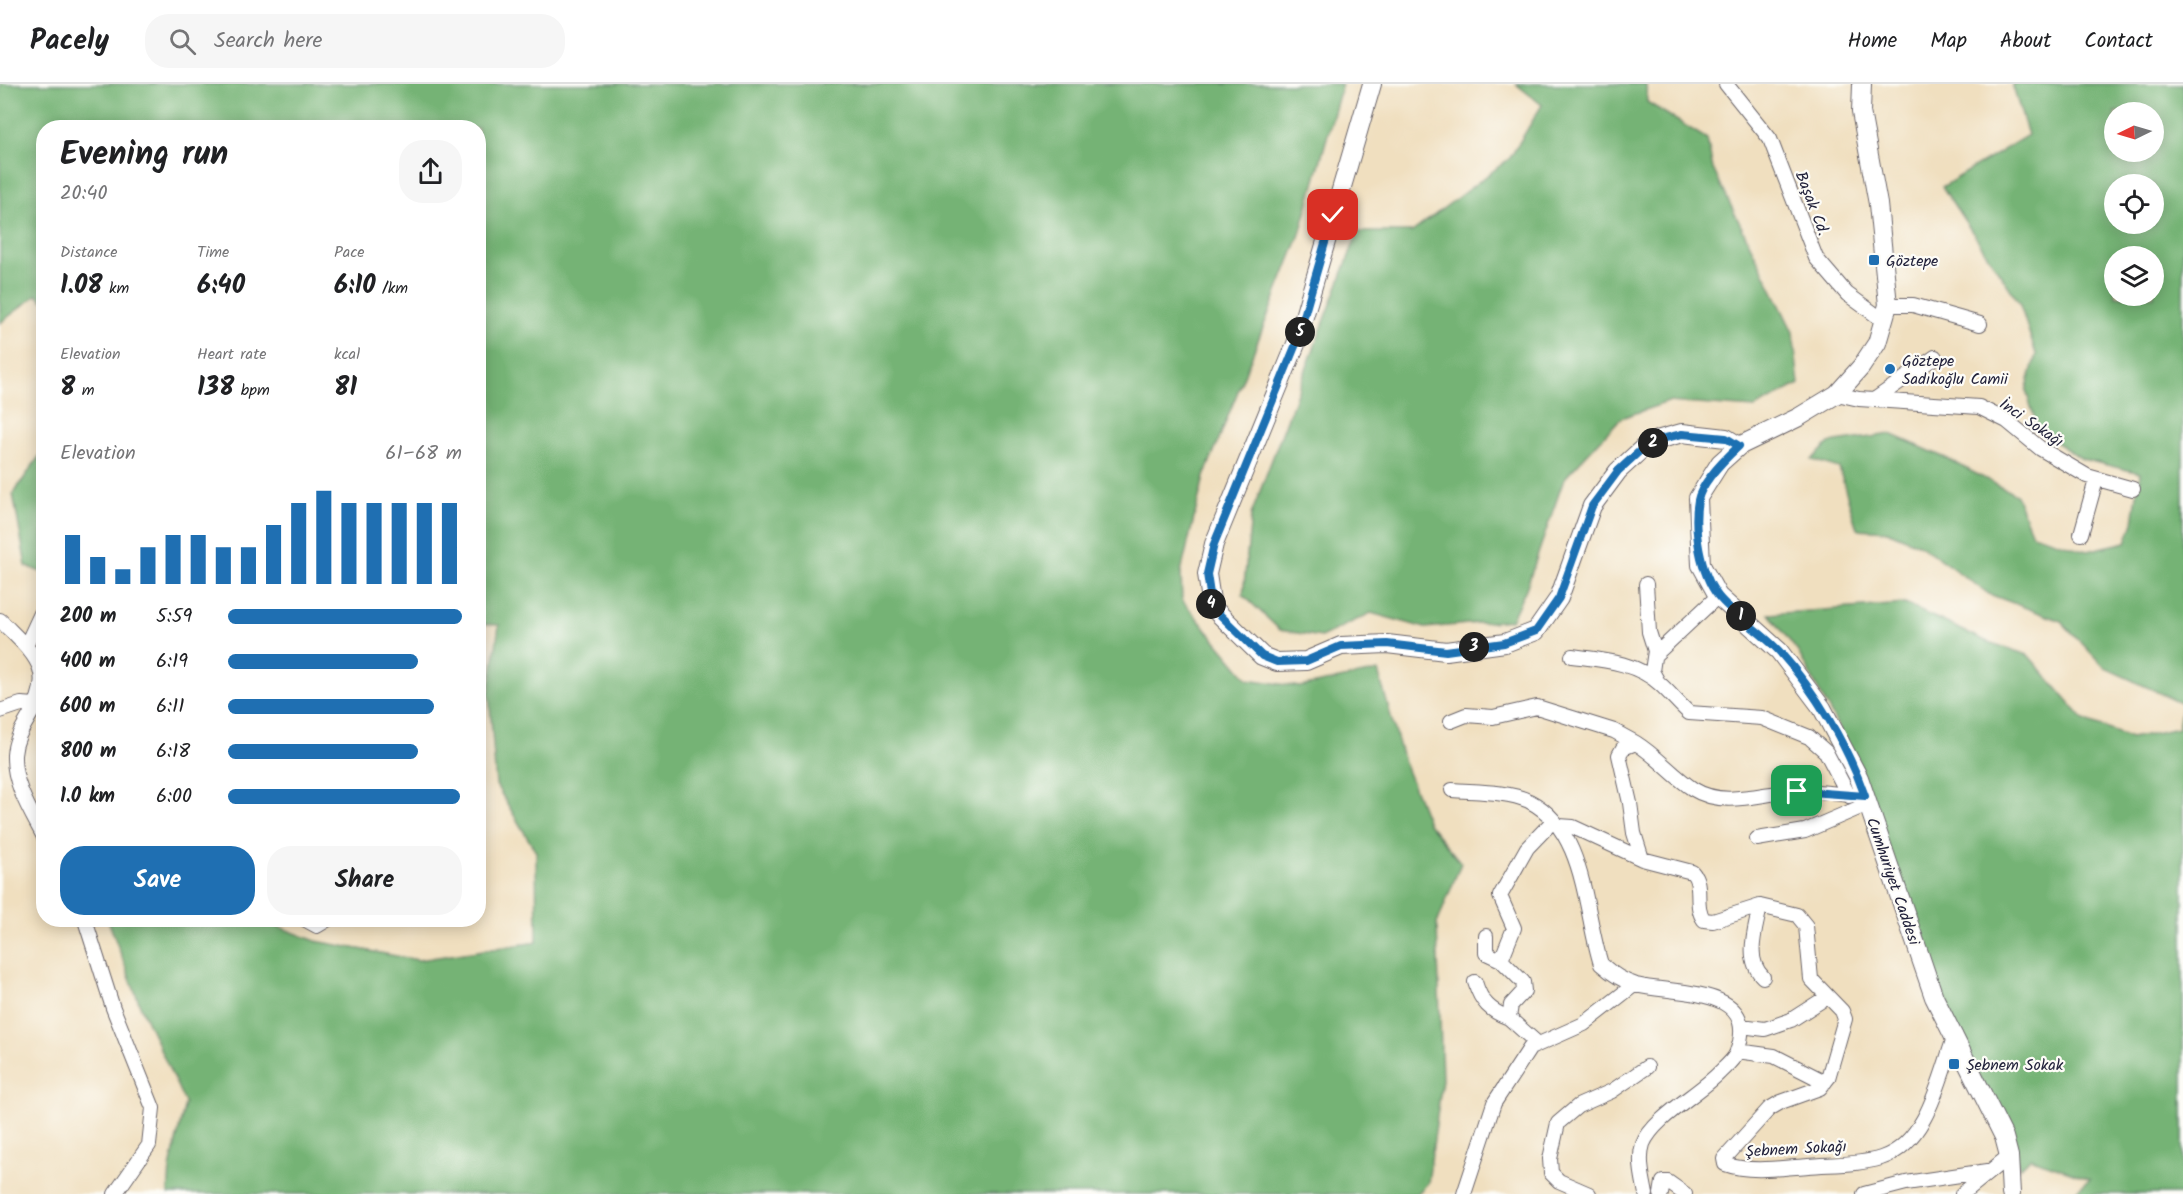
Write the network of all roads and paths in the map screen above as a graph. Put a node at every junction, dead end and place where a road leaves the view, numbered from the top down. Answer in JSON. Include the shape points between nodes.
{"nodes":[{"id":1,"x":1371,"y":84,"type":"edge"},
{"id":2,"x":1726,"y":84,"type":"edge"},
{"id":3,"x":1862,"y":84,"type":"edge"},
{"id":4,"x":1886,"y":313,"type":"junction"},
{"id":5,"x":1980,"y":324,"type":"dead end"},
{"id":6,"x":1935,"y":357,"type":"dead end"},
{"id":7,"x":1837,"y":394,"type":"junction"},
{"id":8,"x":1874,"y":400,"type":"junction"},
{"id":9,"x":1739,"y":446,"type":"junction"},
{"id":10,"x":2096,"y":480,"type":"junction"},
{"id":11,"x":2133,"y":489,"type":"dead end"},
{"id":12,"x":2081,"y":534,"type":"dead end"},
{"id":13,"x":1646,"y":584,"type":"dead end"},
{"id":14,"x":1718,"y":596,"type":"junction"},
{"id":15,"x":0,"y":620,"type":"edge"},
{"id":16,"x":36,"y":624,"type":"edge"},
{"id":17,"x":26,"y":646,"type":"junction"},
{"id":18,"x":1655,"y":655,"type":"junction"},
{"id":19,"x":1572,"y":656,"type":"dead end"},
{"id":20,"x":36,"y":658,"type":"edge"},
{"id":21,"x":1658,"y":682,"type":"junction"},
{"id":22,"x":36,"y":705,"type":"joint"},
{"id":23,"x":0,"y":711,"type":"edge"},
{"id":24,"x":1451,"y":721,"type":"dead end"},
{"id":25,"x":1636,"y":743,"type":"junction"},
{"id":26,"x":1452,"y":790,"type":"dead end"},
{"id":27,"x":1861,"y":798,"type":"junction"},
{"id":28,"x":36,"y":822,"type":"edge"},
{"id":29,"x":1556,"y":824,"type":"junction"},
{"id":30,"x":1757,"y":839,"type":"dead end"},
{"id":31,"x":1642,"y":859,"type":"junction"},
{"id":32,"x":1760,"y":906,"type":"junction"},
{"id":33,"x":87,"y":927,"type":"edge"},
{"id":34,"x":1486,"y":936,"type":"dead end"},
{"id":35,"x":1501,"y":960,"type":"junction"},
{"id":36,"x":1763,"y":977,"type":"dead end"},
{"id":37,"x":1475,"y":982,"type":"dead end"},
{"id":38,"x":1634,"y":985,"type":"junction"},
{"id":39,"x":1827,"y":997,"type":"junction"},
{"id":40,"x":1509,"y":1018,"type":"junction"},
{"id":41,"x":1741,"y":1026,"type":"junction"},
{"id":42,"x":1955,"y":1035,"type":"junction"},
{"id":43,"x":1538,"y":1043,"type":"junction"},
{"id":44,"x":1737,"y":1051,"type":"junction"},
{"id":45,"x":1647,"y":1067,"type":"dead end"},
{"id":46,"x":1825,"y":1082,"type":"junction"},
{"id":47,"x":2009,"y":1156,"type":"junction"},
{"id":48,"x":1987,"y":1171,"type":"junction"},
{"id":49,"x":117,"y":1193,"type":"edge"},
{"id":50,"x":1464,"y":1194,"type":"edge"},
{"id":51,"x":1589,"y":1194,"type":"edge"},
{"id":52,"x":1646,"y":1194,"type":"edge"},
{"id":53,"x":1662,"y":1194,"type":"edge"},
{"id":54,"x":1685,"y":1194,"type":"edge"},
{"id":55,"x":1864,"y":1194,"type":"edge"},
{"id":56,"x":1962,"y":1194,"type":"edge"},
{"id":57,"x":2012,"y":1194,"type":"edge"}],
"edges":[{"from":1,"to":9,"type":"main road","via":[[1296,344],[1214,544],[1207,574],[1212,607],[1238,635],[1262,656],[1277,662],[1306,661],[1341,646],[1387,644],[1446,651],[1504,643],[1536,631],[1559,598],[1592,506],[1618,471],[1643,448],[1682,434],[1726,438]]},
{"from":2,"to":4,"type":"street","name":"Başak Cd.","via":[[1770,139],[1816,258],[1847,294]]},
{"from":3,"to":4,"type":"main road","name":"Cumhuriyet Caddesi","via":[[1861,112],[1878,204]]},
{"from":4,"to":5,"type":"street","via":[[1913,305]]},
{"from":4,"to":7,"type":"main road","name":"Cumhuriyet Caddesi","via":[[1877,343],[1862,367]]},
{"from":6,"to":8,"type":"street"},
{"from":7,"to":8,"type":"street","name":"İnci Sokağı"},
{"from":7,"to":9,"type":"main road","name":"Cumhuriyet Caddesi"},
{"from":8,"to":10,"type":"street","name":"İnci Sokağı","via":[[1979,407]]},
{"from":9,"to":14,"type":"main road","name":"Cumhuriyet Caddesi","via":[[1720,463],[1698,498],[1701,565]]},
{"from":10,"to":11,"type":"street","name":"İnci Sokağı"},
{"from":10,"to":12,"type":"street"},
{"from":13,"to":18,"type":"street","via":[[1649,632]]},
{"from":14,"to":18,"type":"street"},
{"from":14,"to":27,"type":"main road","name":"Cumhuriyet Caddesi","via":[[1779,651],[1815,699],[1859,778]]},
{"from":15,"to":17,"type":"street"},
{"from":16,"to":17,"type":"street"},
{"from":17,"to":20,"type":"street"},
{"from":18,"to":21,"type":"street","via":[[1652,671]]},
{"from":19,"to":21,"type":"street","via":[[1634,668]]},
{"from":21,"to":27,"type":"street","via":[[1689,713],[1762,718],[1809,737],[1826,752]]},
{"from":22,"to":23,"type":"street","via":[[21,704]]},
{"from":22,"to":28,"type":"street","via":[[19,733],[14,766]]},
{"from":24,"to":25,"type":"street","via":[[1466,715],[1493,717],[1537,707],[1614,731]]},
{"from":25,"to":27,"type":"street","via":[[1656,755],[1693,789],[1708,795],[1731,799],[1797,791]]},
{"from":25,"to":31,"type":"street","via":[[1623,748],[1619,755]]},
{"from":26,"to":29,"type":"street","via":[[1527,800]]},
{"from":27,"to":30,"type":"street","via":[[1806,831]]},
{"from":27,"to":42,"type":"main road","name":"Cumhuriyet Caddesi","via":[[1934,997]]},
{"from":29,"to":31,"type":"street","via":[[1573,827]]},
{"from":29,"to":35,"type":"street","via":[[1527,848],[1500,896],[1514,928]]},
{"from":29,"to":38,"type":"street","via":[[1577,866],[1601,964]]},
{"from":31,"to":32,"type":"street","via":[[1692,872],[1697,878],[1699,913],[1704,920],[1713,921]]},
{"from":32,"to":36,"type":"street","via":[[1752,948],[1756,971]]},
{"from":32,"to":39,"type":"street","via":[[1797,915],[1806,926],[1811,979]]},
{"from":33,"to":49,"type":"street","via":[[113,1008],[153,1108],[149,1145]]},
{"from":34,"to":35,"type":"street","via":[[1486,952]]},
{"from":35,"to":40,"type":"street","via":[[1525,987],[1511,1005]]},
{"from":37,"to":40,"type":"street","via":[[1486,1005]]},
{"from":38,"to":41,"type":"street","via":[[1718,999],[1733,1010]]},
{"from":38,"to":43,"type":"street","via":[[1584,1024]]},
{"from":39,"to":41,"type":"street","via":[[1791,1020],[1765,1029]]},
{"from":39,"to":46,"type":"street","via":[[1845,1019]]},
{"from":40,"to":43,"type":"street"},
{"from":41,"to":44,"type":"street"},
{"from":42,"to":46,"type":"street","name":"Şebnem Sokağı","via":[[1924,1118],[1894,1153],[1880,1159],[1790,1167],[1737,1168],[1725,1164],[1731,1149],[1769,1109],[1820,1088]]},
{"from":42,"to":47,"type":"main road","name":"Cumhuriyet Caddesi","via":[[2004,1137]]},
{"from":43,"to":50,"type":"street","via":[[1530,1048],[1494,1103]]},
{"from":44,"to":46,"type":"street","via":[[1774,1056]]},
{"from":44,"to":52,"type":"street","via":[[1703,1089],[1649,1133],[1642,1146]]},
{"from":45,"to":51,"type":"street","via":[[1612,1091],[1578,1106],[1558,1123],[1551,1173],[1559,1181]]},
{"from":47,"to":48,"type":"street"},
{"from":47,"to":57,"type":"main road","name":"Cumhuriyet Caddesi"},
{"from":48,"to":55,"type":"street","via":[[1906,1183]]},
{"from":48,"to":56,"type":"street"},
{"from":53,"to":54,"type":"street","via":[[1663,1182],[1668,1182]]}]}
